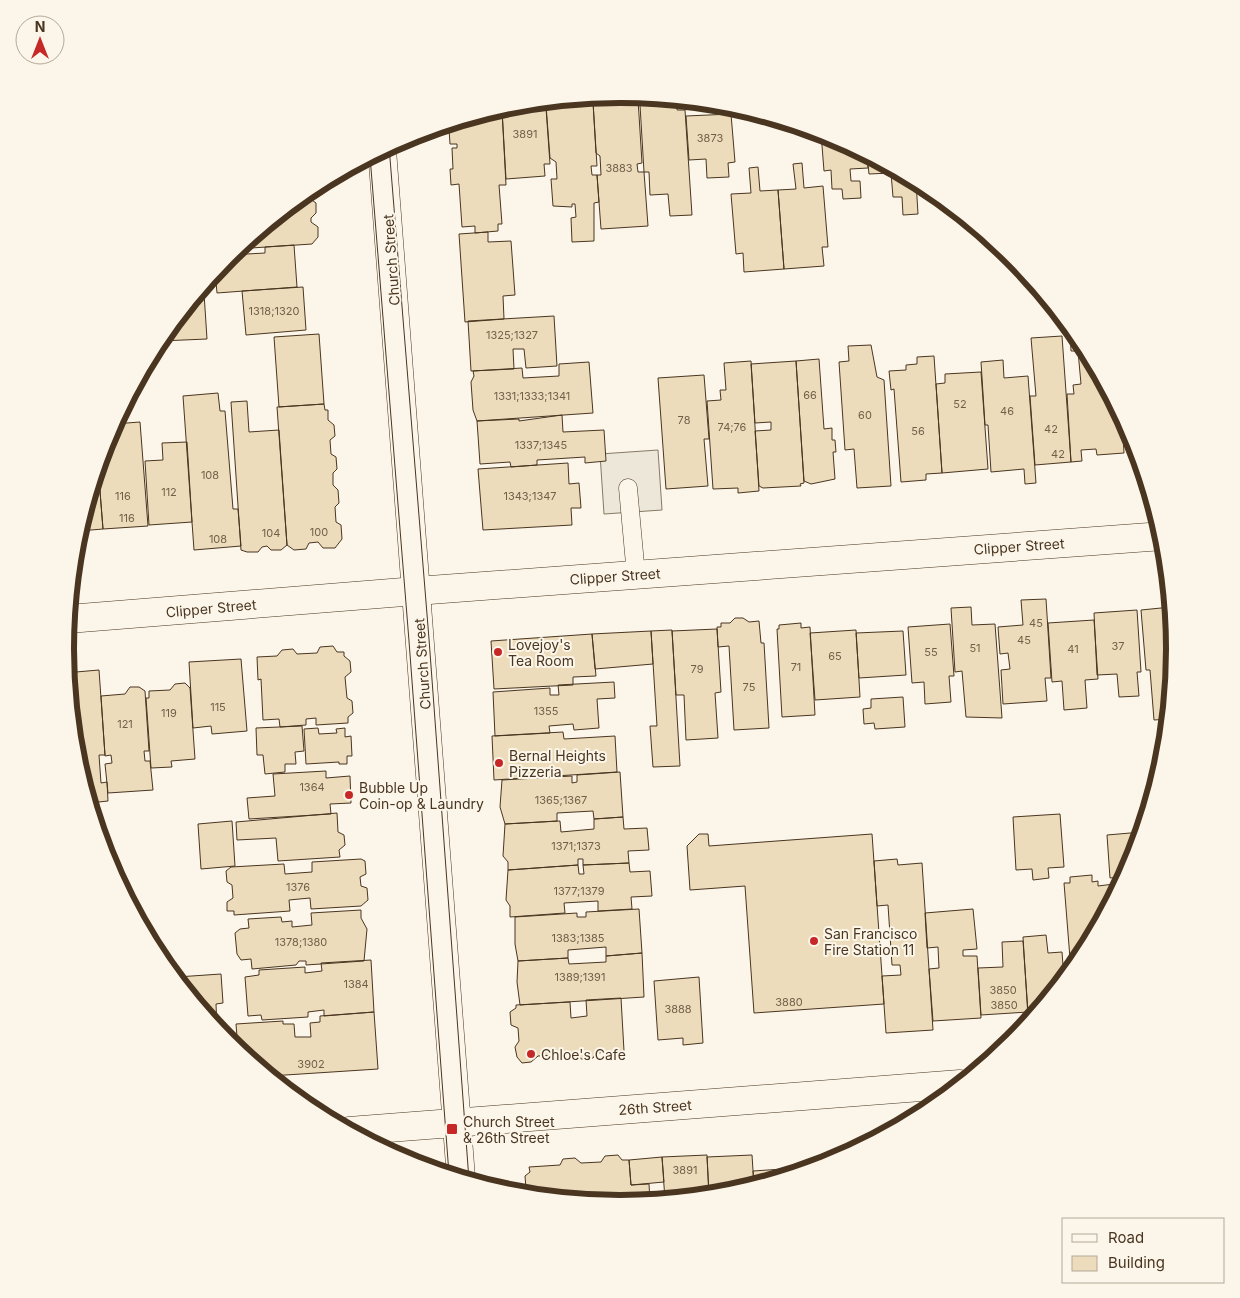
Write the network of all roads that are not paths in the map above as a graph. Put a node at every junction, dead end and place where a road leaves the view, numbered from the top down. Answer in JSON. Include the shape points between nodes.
{"nodes":[{"id":1,"x":383,"y":157,"type":"edge"},
{"id":2,"x":628,"y":488,"type":"dead end"},
{"id":3,"x":1155,"y":537,"type":"edge"},
{"id":4,"x":636,"y":575,"type":"junction"},
{"id":5,"x":416,"y":590,"type":"junction"},
{"id":6,"x":75,"y":618,"type":"edge"},
{"id":7,"x":949,"y":1085,"type":"edge"},
{"id":8,"x":456,"y":1123,"type":"junction"},
{"id":9,"x":360,"y":1129,"type":"edge"},
{"id":10,"x":460,"y":1171,"type":"edge"}],
"edges":[{"from":1,"to":5,"type":"street","name":"Church Street"},
{"from":2,"to":4,"type":"lane"},
{"from":3,"to":4,"type":"street","name":"Clipper Street"},
{"from":4,"to":5,"type":"street","name":"Clipper Street"},
{"from":5,"to":6,"type":"street","name":"Clipper Street"},
{"from":5,"to":8,"type":"street","name":"Church Street"},
{"from":7,"to":8,"type":"street","name":"26th Street"},
{"from":8,"to":9,"type":"street","name":"26th Street"},
{"from":8,"to":10,"type":"street","name":"Church Street"}]}
